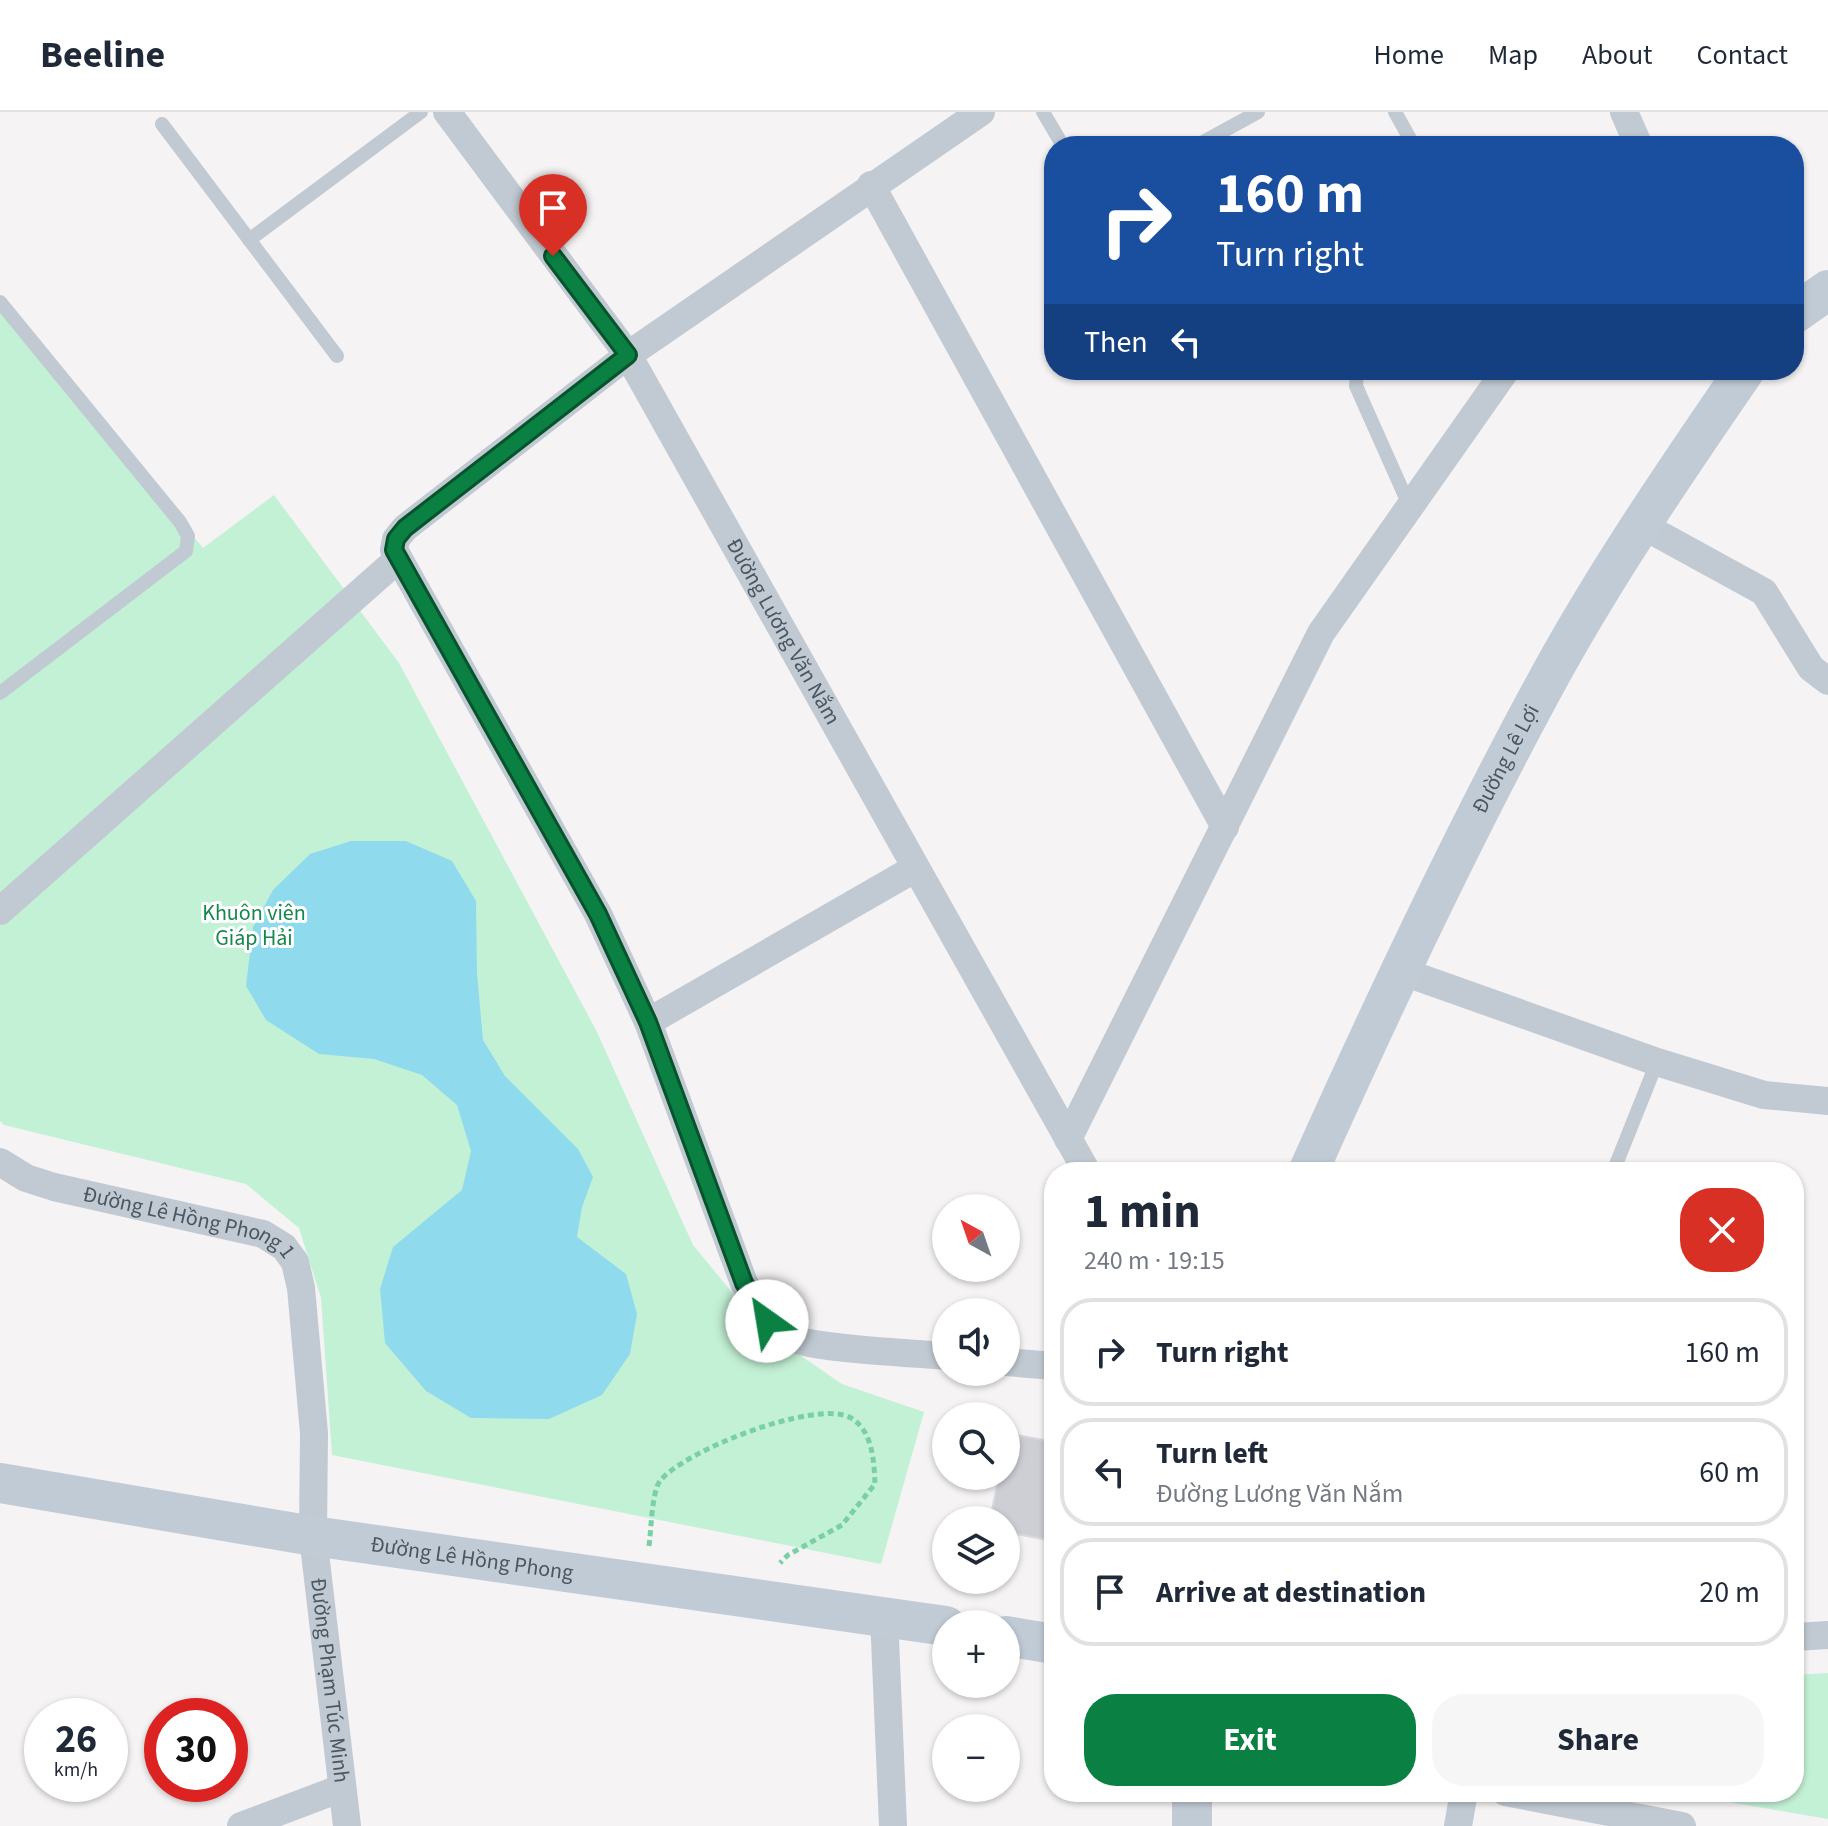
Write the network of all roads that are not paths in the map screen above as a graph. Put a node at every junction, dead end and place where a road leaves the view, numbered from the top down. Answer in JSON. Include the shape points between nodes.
{"nodes":[{"id":1,"x":421,"y":112,"type":"edge"},
{"id":2,"x":447,"y":112,"type":"edge"},
{"id":3,"x":981,"y":112,"type":"edge"},
{"id":4,"x":1043,"y":112,"type":"edge"},
{"id":5,"x":1258,"y":112,"type":"edge"},
{"id":6,"x":1395,"y":112,"type":"edge"},
{"id":7,"x":1624,"y":112,"type":"edge"},
{"id":8,"x":162,"y":124,"type":"dead end"},
{"id":9,"x":1057,"y":136,"type":"edge"},
{"id":10,"x":1214,"y":136,"type":"edge"},
{"id":11,"x":1408,"y":136,"type":"edge"},
{"id":12,"x":1635,"y":136,"type":"edge"},
{"id":13,"x":871,"y":185,"type":"junction"},
{"id":14,"x":249,"y":240,"type":"junction"},
{"id":15,"x":1828,"y":290,"type":"edge"},
{"id":16,"x":0,"y":302,"type":"edge"},
{"id":17,"x":1804,"y":307,"type":"edge"},
{"id":18,"x":628,"y":355,"type":"junction"},
{"id":19,"x":337,"y":356,"type":"dead end"},
{"id":20,"x":1356,"y":380,"type":"edge"},
{"id":21,"x":1499,"y":380,"type":"edge"},
{"id":22,"x":1738,"y":380,"type":"edge"},
{"id":23,"x":1409,"y":505,"type":"junction"},
{"id":24,"x":1640,"y":524,"type":"junction"},
{"id":25,"x":397,"y":560,"type":"junction"},
{"id":26,"x":1828,"y":681,"type":"edge"},
{"id":27,"x":0,"y":693,"type":"edge"},
{"id":28,"x":1225,"y":827,"type":"junction"},
{"id":29,"x":914,"y":869,"type":"junction"},
{"id":30,"x":0,"y":911,"type":"edge"},
{"id":31,"x":1398,"y":970,"type":"junction"},
{"id":32,"x":648,"y":1022,"type":"junction"},
{"id":33,"x":1657,"y":1062,"type":"junction"},
{"id":34,"x":1828,"y":1101,"type":"edge"},
{"id":35,"x":1068,"y":1139,"type":"junction"},
{"id":36,"x":0,"y":1162,"type":"edge"},
{"id":37,"x":1081,"y":1162,"type":"edge"},
{"id":38,"x":1312,"y":1162,"type":"edge"},
{"id":39,"x":1617,"y":1162,"type":"edge"},
{"id":40,"x":932,"y":1355,"type":"edge"},
{"id":41,"x":1020,"y":1363,"type":"edge"},
{"id":42,"x":1044,"y":1365,"type":"edge"},
{"id":43,"x":0,"y":1483,"type":"edge"},
{"id":44,"x":313,"y":1536,"type":"junction"},
{"id":45,"x":884,"y":1616,"type":"junction"},
{"id":46,"x":932,"y":1624,"type":"edge"},
{"id":47,"x":1828,"y":1635,"type":"edge"},
{"id":48,"x":1804,"y":1636,"type":"edge"},
{"id":49,"x":1020,"y":1638,"type":"edge"},
{"id":50,"x":1044,"y":1642,"type":"edge"},
{"id":51,"x":342,"y":1788,"type":"junction"},
{"id":52,"x":1192,"y":1802,"type":"edge"},
{"id":53,"x":1462,"y":1802,"type":"edge"},
{"id":54,"x":1557,"y":1802,"type":"edge"},
{"id":55,"x":241,"y":1826,"type":"edge"},
{"id":56,"x":347,"y":1826,"type":"edge"},
{"id":57,"x":893,"y":1826,"type":"edge"},
{"id":58,"x":1192,"y":1826,"type":"edge"},
{"id":59,"x":1458,"y":1826,"type":"edge"},
{"id":60,"x":1682,"y":1826,"type":"edge"}],
"edges":[{"from":1,"to":14,"type":"lane"},
{"from":2,"to":18,"type":"street","name":"Đường Lương Văn Nắm"},
{"from":3,"to":13,"type":"street"},
{"from":4,"to":9,"type":"lane"},
{"from":5,"to":10,"type":"lane"},
{"from":6,"to":11,"type":"lane"},
{"from":7,"to":12,"type":"street"},
{"from":8,"to":14,"type":"lane"},
{"from":13,"to":18,"type":"street"},
{"from":13,"to":28,"type":"street"},
{"from":14,"to":19,"type":"lane"},
{"from":15,"to":17,"type":"street"},
{"from":16,"to":27,"type":"lane","via":[[188,536],[186,551]]},
{"from":18,"to":25,"type":"street","via":[[405,528],[396,539]]},
{"from":18,"to":29,"type":"street","name":"Đường Lương Văn Nắm"},
{"from":20,"to":23,"type":"lane"},
{"from":21,"to":23,"type":"street"},
{"from":22,"to":24,"type":"street","name":"Đường Lê Lợi"},
{"from":23,"to":28,"type":"street","via":[[1321,633]]},
{"from":24,"to":26,"type":"street","via":[[1764,592],[1811,668]]},
{"from":24,"to":31,"type":"street","name":"Đường Lê Lợi","via":[[1541,691]]},
{"from":25,"to":30,"type":"street"},
{"from":25,"to":32,"type":"street","via":[[598,914]]},
{"from":28,"to":35,"type":"street"},
{"from":29,"to":32,"type":"street"},
{"from":29,"to":35,"type":"street","name":"Đường Lương Văn Nắm"},
{"from":31,"to":33,"type":"street"},
{"from":31,"to":38,"type":"street","name":"Đường Lê Lợi"},
{"from":32,"to":40,"type":"street","via":[[744,1283],[767,1321],[788,1337],[811,1343]]},
{"from":33,"to":34,"type":"street","via":[[1764,1095]]},
{"from":33,"to":39,"type":"lane"},
{"from":35,"to":37,"type":"street","name":"Đường Lương Văn Nắm"},
{"from":36,"to":44,"type":"street","name":"Đường Lê Hồng Phong 1","via":[[54,1187],[263,1234],[284,1247],[295,1262],[307,1343],[314,1433]]},
{"from":41,"to":42,"type":"street"},
{"from":43,"to":44,"type":"street","name":"Đường Lê Hồng Phong"},
{"from":44,"to":45,"type":"street","name":"Đường Lê Hồng Phong"},
{"from":44,"to":51,"type":"street","name":"Đường Phạm Túc Minh"},
{"from":45,"to":46,"type":"street","name":"Đường Lê Hồng Phong"},
{"from":45,"to":57,"type":"street"},
{"from":47,"to":48,"type":"street"},
{"from":49,"to":50,"type":"street"},
{"from":51,"to":55,"type":"street"},
{"from":51,"to":56,"type":"street","name":"Đường Phạm Túc Minh"},
{"from":52,"to":58,"type":"street"},
{"from":53,"to":59,"type":"street"},
{"from":54,"to":60,"type":"street"}]}
